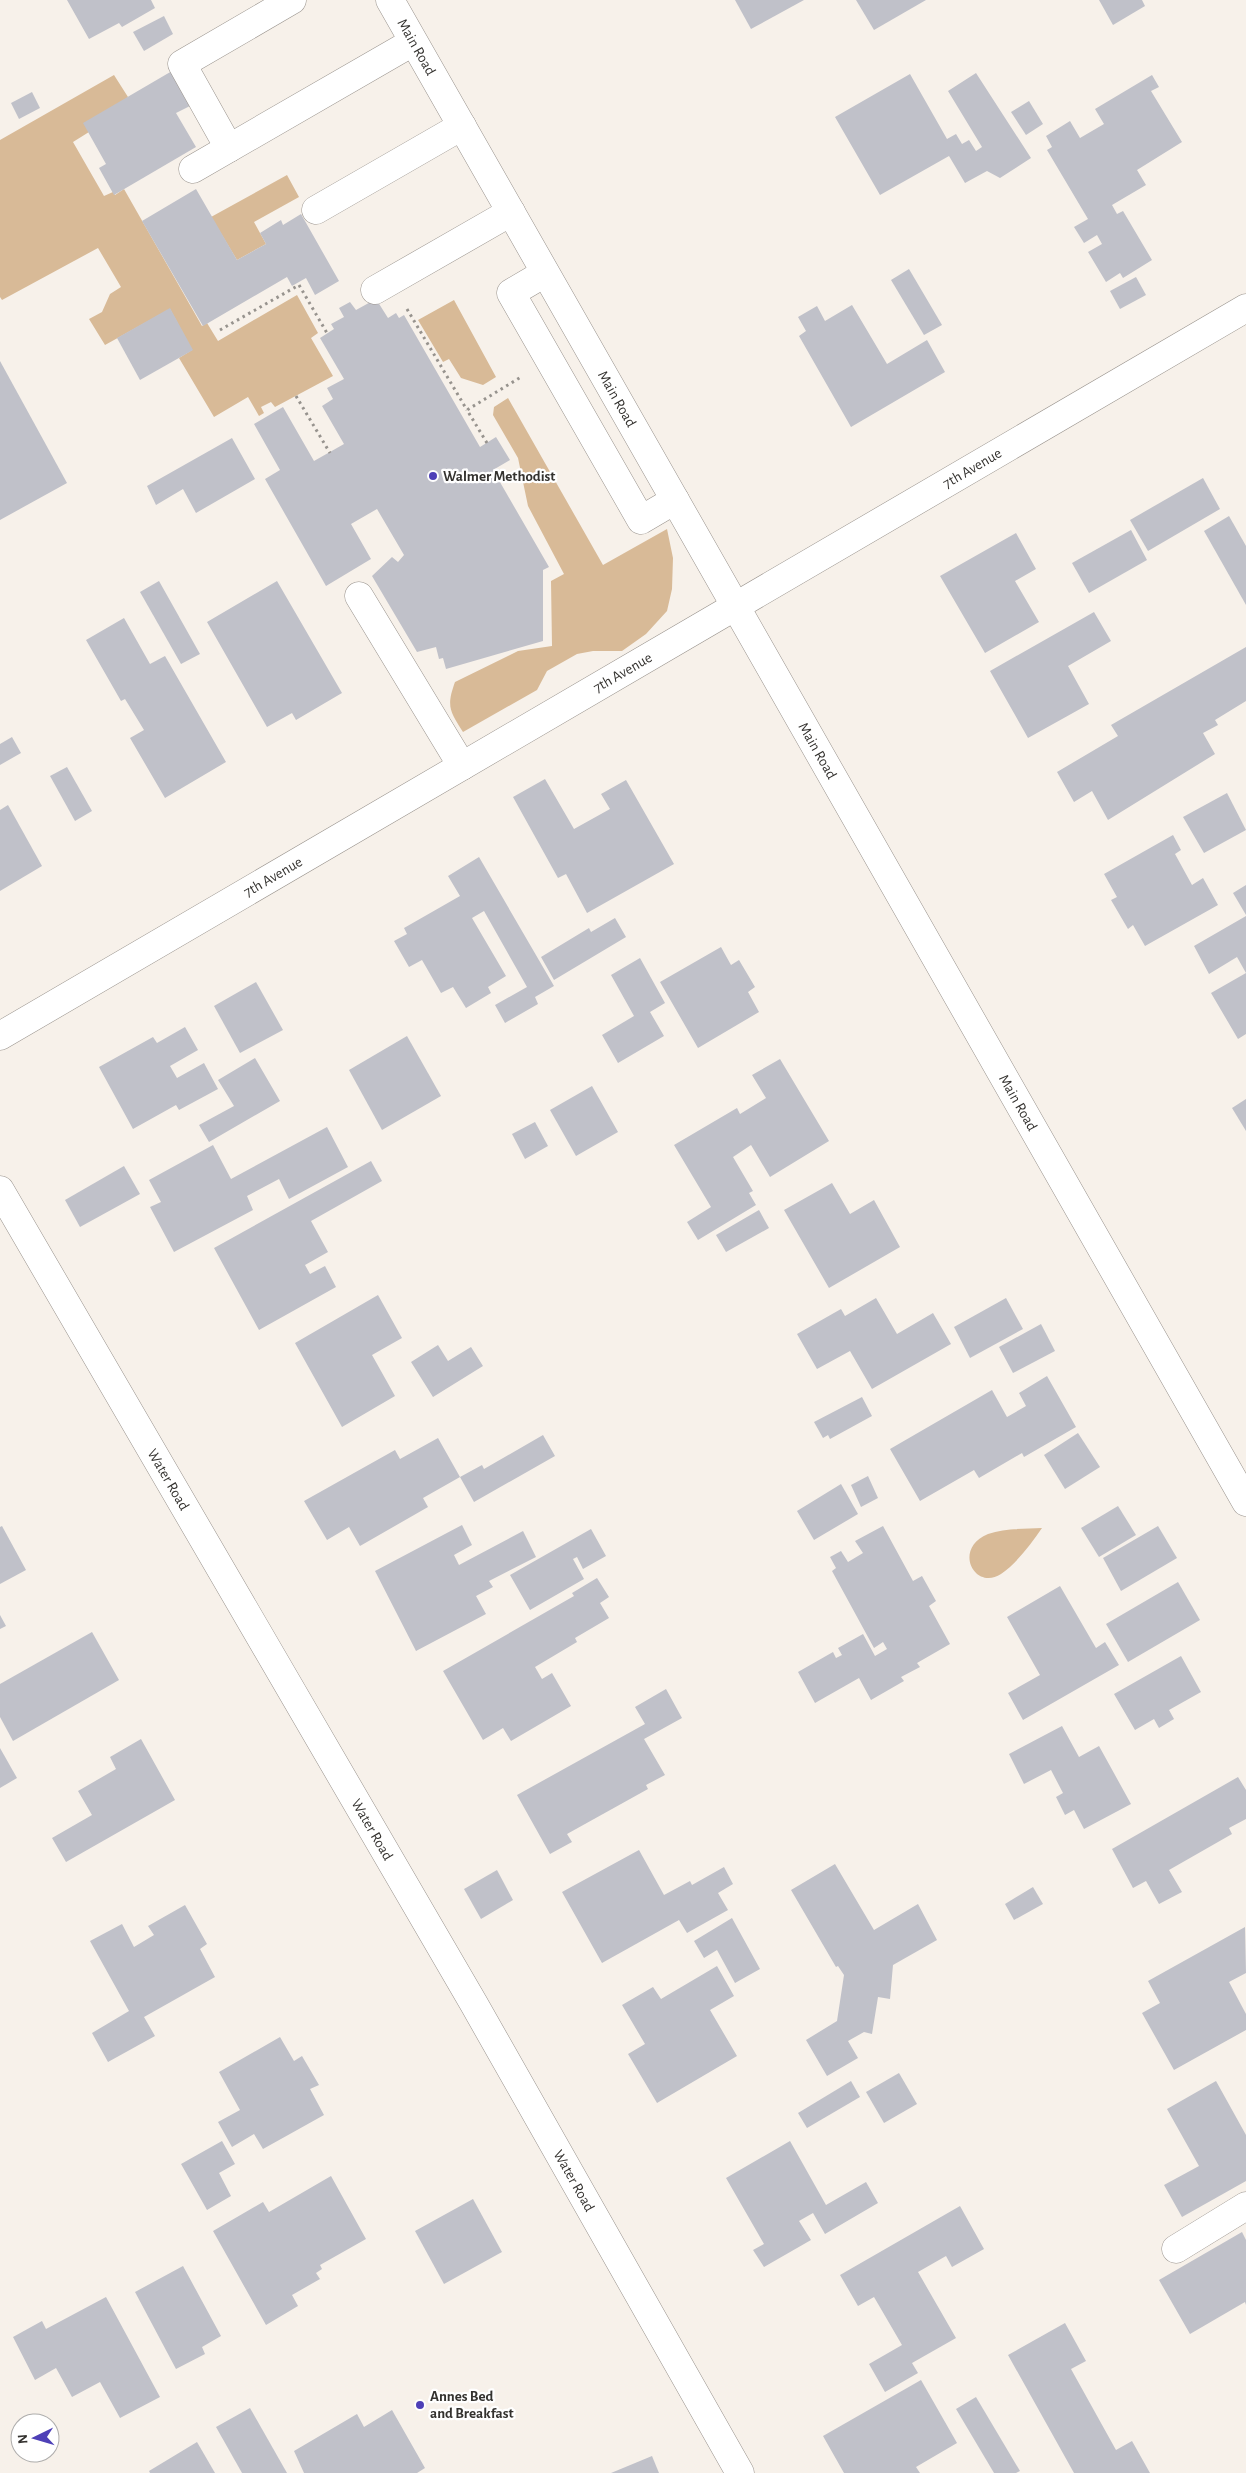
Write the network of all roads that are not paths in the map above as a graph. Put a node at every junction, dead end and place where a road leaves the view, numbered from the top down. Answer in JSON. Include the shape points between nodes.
{"nodes":[{"id":1,"x":292,"y":0,"type":"edge"},
{"id":2,"x":390,"y":0,"type":"edge"},
{"id":3,"x":413,"y":42,"type":"junction"},
{"id":4,"x":462,"y":126,"type":"junction"},
{"id":5,"x":229,"y":148,"type":"junction"},
{"id":6,"x":193,"y":169,"type":"dead end"},
{"id":7,"x":316,"y":210,"type":"dead end"},
{"id":8,"x":511,"y":212,"type":"junction"},
{"id":9,"x":545,"y":273,"type":"junction"},
{"id":10,"x":383,"y":286,"type":"road end"},
{"id":11,"x":1246,"y":308,"type":"edge"},
{"id":12,"x":675,"y":500,"type":"junction"},
{"id":13,"x":360,"y":596,"type":"dead end"},
{"id":14,"x":735,"y":606,"type":"junction"},
{"id":15,"x":462,"y":766,"type":"junction"},
{"id":16,"x":0,"y":1036,"type":"edge"},
{"id":17,"x":0,"y":1190,"type":"edge"},
{"id":18,"x":1246,"y":1502,"type":"edge"},
{"id":19,"x":1246,"y":2206,"type":"edge"},
{"id":20,"x":1176,"y":2249,"type":"dead end"},
{"id":21,"x":740,"y":2473,"type":"edge"}],
"edges":[{"from":1,"to":5,"type":"street","via":[[182,64]]},
{"from":2,"to":3,"type":"street","name":"Main Road"},
{"from":3,"to":4,"type":"street","name":"Main Road"},
{"from":3,"to":5,"type":"street"},
{"from":4,"to":7,"type":"street"},
{"from":4,"to":8,"type":"street","name":"Main Road"},
{"from":5,"to":6,"type":"street"},
{"from":8,"to":9,"type":"street","name":"Main Road"},
{"from":8,"to":10,"type":"street"},
{"from":9,"to":12,"type":"street","name":"Main Road"},
{"from":9,"to":12,"type":"street","via":[[511,293],[640,520]]},
{"from":11,"to":14,"type":"street","name":"7th Avenue"},
{"from":12,"to":14,"type":"street","name":"Main Road"},
{"from":13,"to":15,"type":"street"},
{"from":14,"to":15,"type":"street","name":"7th Avenue"},
{"from":14,"to":18,"type":"street","name":"Main Road"},
{"from":15,"to":16,"type":"street","name":"7th Avenue"},
{"from":17,"to":21,"type":"street","name":"Water Road","via":[[454,1970]]},
{"from":19,"to":20,"type":"street"}]}
